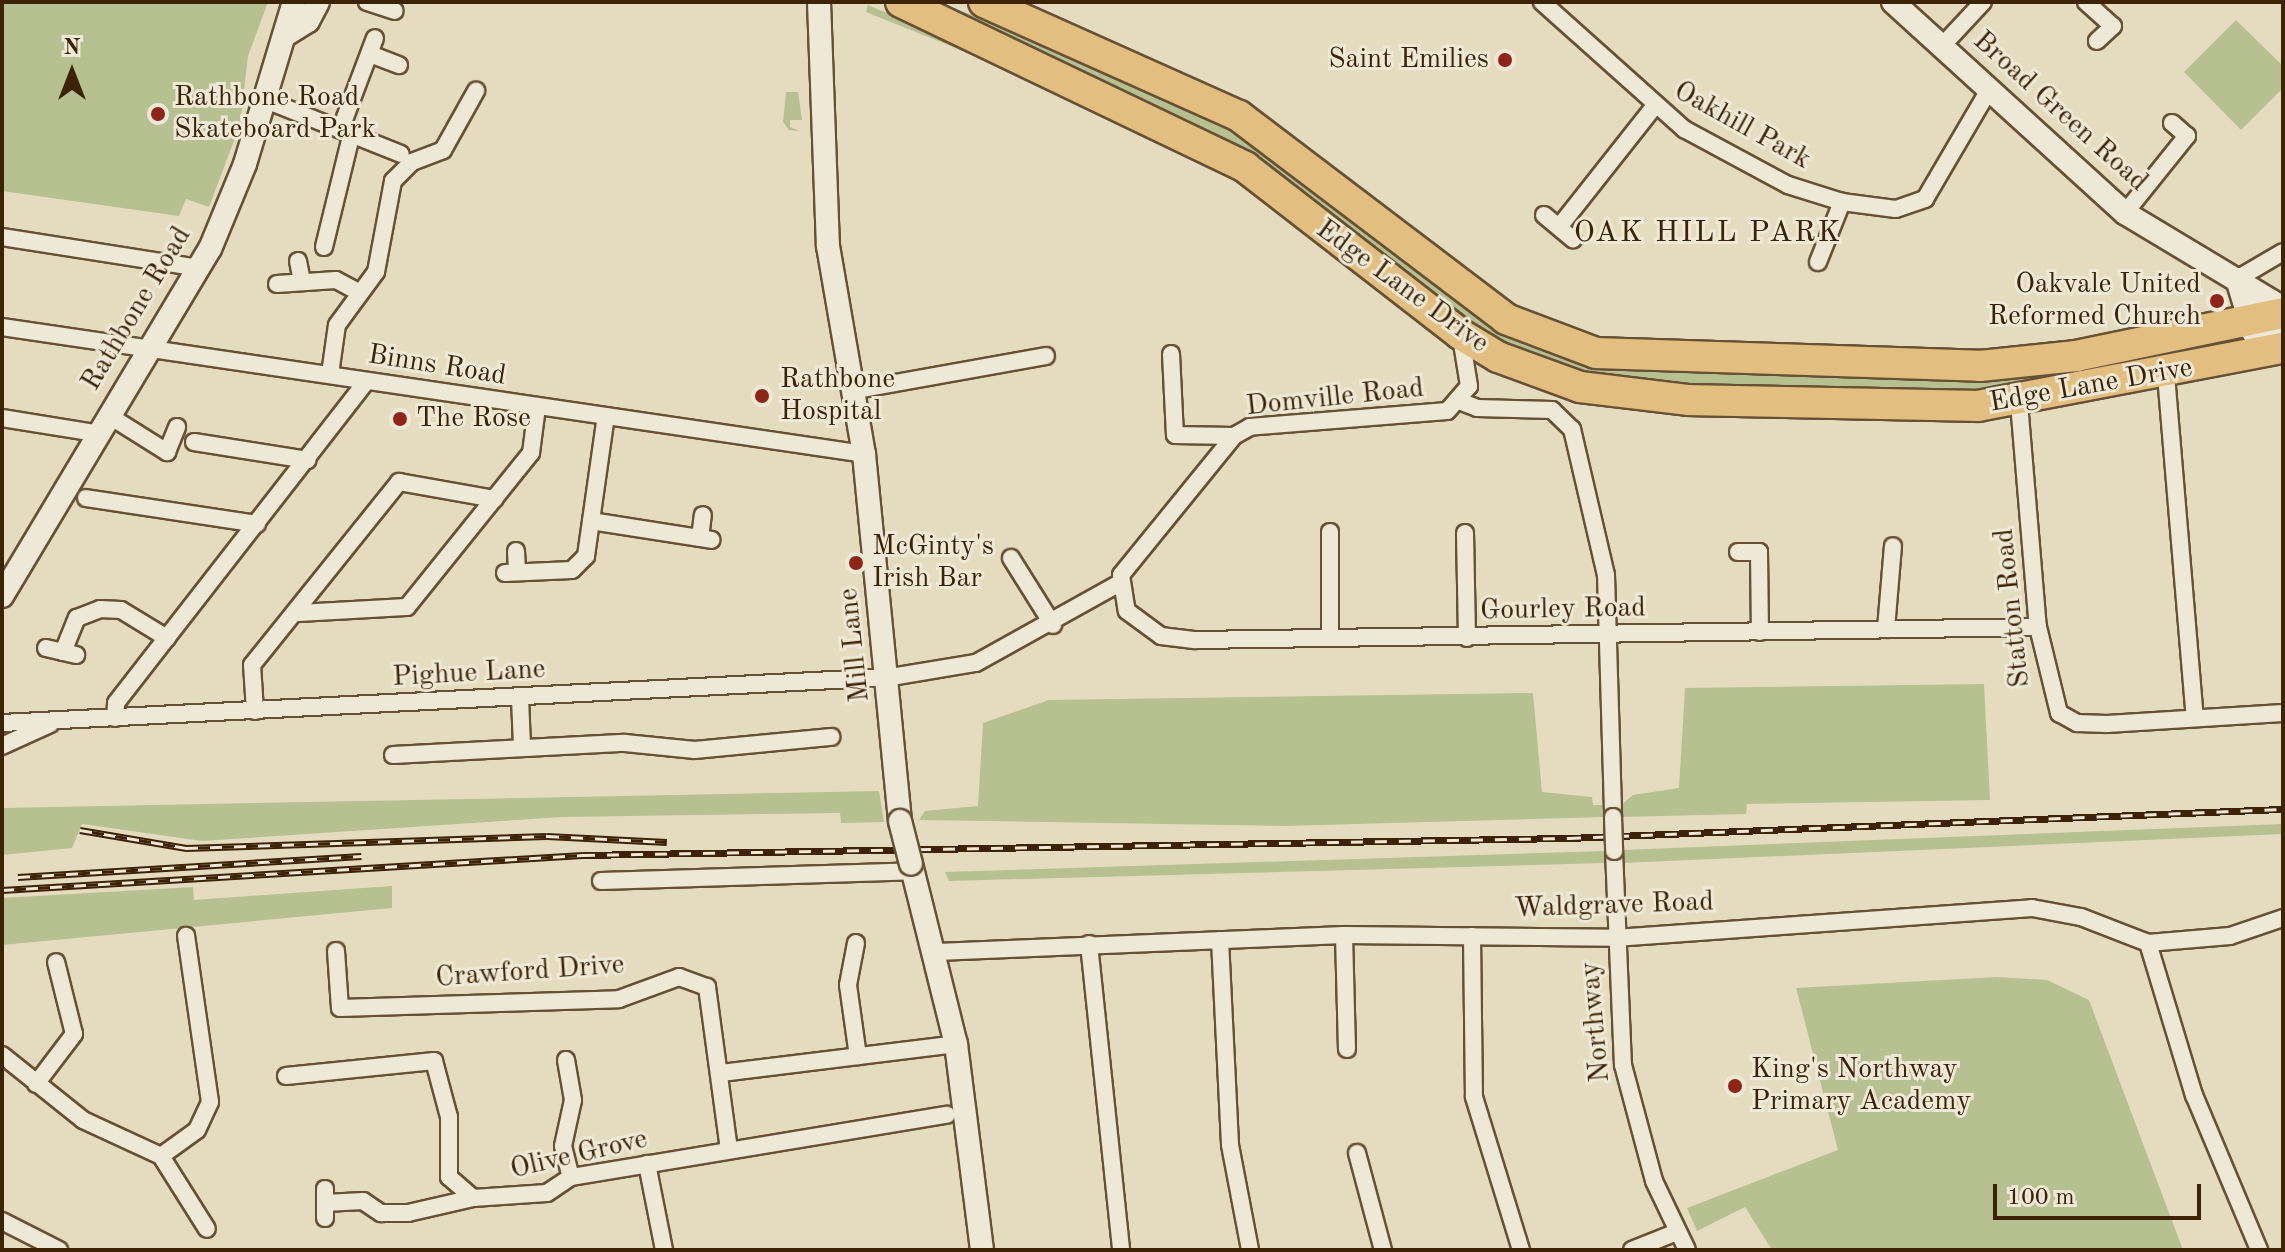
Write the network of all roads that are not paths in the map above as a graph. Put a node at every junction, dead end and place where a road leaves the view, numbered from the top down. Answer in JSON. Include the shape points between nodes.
{"nodes":[{"id":1,"x":294,"y":2,"type":"edge"},
{"id":2,"x":318,"y":2,"type":"edge"},
{"id":3,"x":367,"y":2,"type":"edge"},
{"id":4,"x":901,"y":2,"type":"edge"},
{"id":5,"x":984,"y":2,"type":"edge"},
{"id":6,"x":1542,"y":2,"type":"edge"},
{"id":7,"x":1893,"y":2,"type":"edge"},
{"id":8,"x":1983,"y":2,"type":"edge"},
{"id":9,"x":2086,"y":2,"type":"edge"},
{"id":10,"x":820,"y":10,"type":"edge"},
{"id":11,"x":395,"y":11,"type":"dead end"},
{"id":12,"x":284,"y":36,"type":"junction"},
{"id":13,"x":2097,"y":41,"type":"dead end"},
{"id":14,"x":1942,"y":46,"type":"junction"},
{"id":15,"x":399,"y":65,"type":"dead end"},
{"id":16,"x":1989,"y":90,"type":"junction"},
{"id":17,"x":476,"y":91,"type":"dead end"},
{"id":18,"x":266,"y":100,"type":"junction"},
{"id":19,"x":1653,"y":108,"type":"junction"},
{"id":20,"x":2172,"y":123,"type":"dead end"},
{"id":21,"x":346,"y":130,"type":"junction"},
{"id":22,"x":401,"y":154,"type":"dead end"},
{"id":23,"x":1842,"y":202,"type":"junction"},
{"id":24,"x":2125,"y":213,"type":"junction"},
{"id":25,"x":1544,"y":215,"type":"dead end"},
{"id":26,"x":1559,"y":227,"type":"junction"},
{"id":27,"x":2,"y":237,"type":"edge"},
{"id":28,"x":1573,"y":239,"type":"dead end"},
{"id":29,"x":324,"y":247,"type":"dead end"},
{"id":30,"x":2283,"y":252,"type":"edge"},
{"id":31,"x":298,"y":261,"type":"dead end"},
{"id":32,"x":1818,"y":262,"type":"dead end"},
{"id":33,"x":199,"y":268,"type":"junction"},
{"id":34,"x":2237,"y":279,"type":"junction"},
{"id":35,"x":302,"y":281,"type":"junction"},
{"id":36,"x":277,"y":284,"type":"dead end"},
{"id":37,"x":357,"y":291,"type":"junction"},
{"id":38,"x":2283,"y":310,"type":"edge"},
{"id":39,"x":2245,"y":321,"type":"junction"},
{"id":40,"x":2,"y":327,"type":"edge"},
{"id":41,"x":1460,"y":334,"type":"junction"},
{"id":42,"x":2283,"y":337,"type":"edge"},
{"id":43,"x":150,"y":348,"type":"junction"},
{"id":44,"x":2283,"y":348,"type":"edge"},
{"id":45,"x":1171,"y":354,"type":"dead end"},
{"id":46,"x":1046,"y":356,"type":"dead end"},
{"id":47,"x":330,"y":374,"type":"junction"},
{"id":48,"x":2166,"y":375,"type":"junction"},
{"id":49,"x":365,"y":383,"type":"junction"},
{"id":50,"x":851,"y":391,"type":"junction"},
{"id":51,"x":1459,"y":401,"type":"junction"},
{"id":52,"x":2019,"y":403,"type":"junction"},
{"id":53,"x":537,"y":407,"type":"junction"},
{"id":54,"x":606,"y":416,"type":"junction"},
{"id":55,"x":2,"y":418,"type":"edge"},
{"id":56,"x":102,"y":424,"type":"junction"},
{"id":57,"x":177,"y":427,"type":"dead end"},
{"id":58,"x":1234,"y":436,"type":"junction"},
{"id":59,"x":194,"y":442,"type":"dead end"},
{"id":60,"x":864,"y":454,"type":"junction"},
{"id":61,"x":308,"y":460,"type":"junction"},
{"id":62,"x":86,"y":498,"type":"dead end"},
{"id":63,"x":494,"y":499,"type":"junction"},
{"id":64,"x":703,"y":515,"type":"dead end"},
{"id":65,"x":591,"y":521,"type":"junction"},
{"id":66,"x":257,"y":524,"type":"junction"},
{"id":67,"x":1330,"y":532,"type":"dead end"},
{"id":68,"x":1465,"y":533,"type":"dead end"},
{"id":69,"x":1893,"y":546,"type":"dead end"},
{"id":70,"x":516,"y":551,"type":"dead end"},
{"id":71,"x":1738,"y":552,"type":"dead end"},
{"id":72,"x":1011,"y":558,"type":"dead end"},
{"id":73,"x":1118,"y":584,"type":"junction"},
{"id":74,"x":2,"y":596,"type":"edge"},
{"id":75,"x":298,"y":613,"type":"junction"},
{"id":76,"x":1053,"y":625,"type":"junction"},
{"id":77,"x":2038,"y":627,"type":"junction"},
{"id":78,"x":1886,"y":629,"type":"junction"},
{"id":79,"x":1760,"y":632,"type":"junction"},
{"id":80,"x":1608,"y":635,"type":"junction"},
{"id":81,"x":1330,"y":636,"type":"junction"},
{"id":82,"x":167,"y":638,"type":"junction"},
{"id":83,"x":1467,"y":638,"type":"junction"},
{"id":84,"x":62,"y":652,"type":"dead end"},
{"id":85,"x":891,"y":677,"type":"junction"},
{"id":86,"x":520,"y":698,"type":"junction"},
{"id":87,"x":255,"y":711,"type":"junction"},
{"id":88,"x":2283,"y":713,"type":"edge"},
{"id":89,"x":115,"y":718,"type":"junction"},
{"id":90,"x":2195,"y":718,"type":"junction"},
{"id":91,"x":2,"y":723,"type":"edge"},
{"id":92,"x":50,"y":724,"type":"junction"},
{"id":93,"x":820,"y":740,"type":"dead end"},
{"id":94,"x":2,"y":746,"type":"edge"},
{"id":95,"x":522,"y":746,"type":"junction"},
{"id":96,"x":393,"y":755,"type":"dead end"},
{"id":97,"x":912,"y":868,"type":"junction"},
{"id":98,"x":601,"y":881,"type":"dead end"},
{"id":99,"x":2283,"y":918,"type":"edge"},
{"id":100,"x":1344,"y":935,"type":"junction"},
{"id":101,"x":186,"y":936,"type":"dead end"},
{"id":102,"x":1472,"y":936,"type":"junction"},
{"id":103,"x":1615,"y":938,"type":"junction"},
{"id":104,"x":1220,"y":940,"type":"junction"},
{"id":105,"x":856,"y":943,"type":"dead end"},
{"id":106,"x":2148,"y":943,"type":"junction"},
{"id":107,"x":1089,"y":944,"type":"junction"},
{"id":108,"x":336,"y":951,"type":"dead end"},
{"id":109,"x":937,"y":952,"type":"junction"},
{"id":110,"x":52,"y":969,"type":"dead end"},
{"id":111,"x":956,"y":1044,"type":"junction"},
{"id":112,"x":1347,"y":1049,"type":"dead end"},
{"id":113,"x":2,"y":1055,"type":"edge"},
{"id":114,"x":858,"y":1056,"type":"junction"},
{"id":115,"x":567,"y":1060,"type":"dead end"},
{"id":116,"x":721,"y":1073,"type":"junction"},
{"id":117,"x":286,"y":1075,"type":"dead end"},
{"id":118,"x":36,"y":1084,"type":"junction"},
{"id":119,"x":947,"y":1115,"type":"dead end"},
{"id":120,"x":729,"y":1150,"type":"junction"},
{"id":121,"x":1357,"y":1153,"type":"dead end"},
{"id":122,"x":161,"y":1156,"type":"junction"},
{"id":123,"x":647,"y":1164,"type":"junction"},
{"id":124,"x":571,"y":1177,"type":"junction"},
{"id":125,"x":473,"y":1198,"type":"junction"},
{"id":126,"x":325,"y":1203,"type":"dead end"},
{"id":127,"x":2,"y":1221,"type":"edge"},
{"id":128,"x":207,"y":1229,"type":"dead end"},
{"id":129,"x":1677,"y":1232,"type":"junction"},
{"id":130,"x":59,"y":1250,"type":"edge"},
{"id":131,"x":664,"y":1250,"type":"edge"},
{"id":132,"x":982,"y":1250,"type":"edge"},
{"id":133,"x":1121,"y":1250,"type":"edge"},
{"id":134,"x":1250,"y":1250,"type":"edge"},
{"id":135,"x":1383,"y":1250,"type":"edge"},
{"id":136,"x":1521,"y":1250,"type":"edge"},
{"id":137,"x":1632,"y":1250,"type":"edge"},
{"id":138,"x":1687,"y":1250,"type":"edge"},
{"id":139,"x":2259,"y":1250,"type":"edge"}],
"edges":[{"from":1,"to":12,"type":"main road","name":"Rathbone Road"},
{"from":2,"to":12,"type":"main road","via":[[308,21]]},
{"from":3,"to":11,"type":"street"},
{"from":4,"to":41,"type":"highway","name":"Edge Lane Drive","via":[[1245,167]]},
{"from":5,"to":39,"type":"highway","name":"Edge Lane Drive","via":[[1239,116],[1506,319],[1584,350],[1649,359],[1980,366],[2076,356]]},
{"from":6,"to":19,"type":"street","name":"Oakhill Park"},
{"from":7,"to":14,"type":"main road","name":"Broad Green Road"},
{"from":8,"to":14,"type":"street"},
{"from":9,"to":13,"type":"street","via":[[2113,26]]},
{"from":10,"to":50,"type":"main road","name":"Mill Lane","via":[[827,237]]},
{"from":12,"to":18,"type":"main road","name":"Rathbone Road"},
{"from":14,"to":16,"type":"main road","name":"Broad Green Road"},
{"from":15,"to":21,"type":"street","via":[[372,46]]},
{"from":16,"to":23,"type":"street","name":"Oakhill Park","via":[[1925,199],[1896,209]]},
{"from":16,"to":24,"type":"main road","name":"Broad Green Road"},
{"from":17,"to":37,"type":"street","via":[[451,141],[393,181],[376,272]]},
{"from":18,"to":21,"type":"street"},
{"from":18,"to":33,"type":"main road","name":"Rathbone Road"},
{"from":19,"to":23,"type":"street","name":"Oakhill Park","via":[[1788,185]]},
{"from":19,"to":26,"type":"street"},
{"from":20,"to":24,"type":"street","via":[[2187,136]]},
{"from":21,"to":22,"type":"street"},
{"from":21,"to":29,"type":"street"},
{"from":23,"to":32,"type":"street"},
{"from":24,"to":34,"type":"main road","name":"Broad Green Road"},
{"from":25,"to":26,"type":"street"},
{"from":26,"to":28,"type":"street"},
{"from":27,"to":33,"type":"street"},
{"from":30,"to":34,"type":"street"},
{"from":31,"to":35,"type":"street"},
{"from":33,"to":43,"type":"main road","name":"Rathbone Road"},
{"from":34,"to":38,"type":"main road","name":"Broad Green Road"},
{"from":34,"to":39,"type":"main road"},
{"from":35,"to":36,"type":"street"},
{"from":35,"to":37,"type":"street","via":[[336,280]]},
{"from":37,"to":47,"type":"street","via":[[337,325]]},
{"from":38,"to":39,"type":"highway","name":"Edge Lane Drive"},
{"from":39,"to":42,"type":"main road","via":[[2261,336]]},
{"from":40,"to":43,"type":"street","name":"Binns Road"},
{"from":41,"to":51,"type":"street","name":"Domville Road","via":[[1470,378]]},
{"from":41,"to":52,"type":"highway","name":"Edge Lane Drive","via":[[1557,381],[1646,398]]},
{"from":43,"to":47,"type":"street","name":"Binns Road"},
{"from":43,"to":56,"type":"main road","name":"Rathbone Road"},
{"from":44,"to":48,"type":"highway","name":"Edge Lane Drive"},
{"from":45,"to":58,"type":"street","via":[[1175,435]]},
{"from":46,"to":50,"type":"street"},
{"from":47,"to":49,"type":"street","name":"Binns Road"},
{"from":48,"to":52,"type":"highway","name":"Edge Lane Drive"},
{"from":48,"to":90,"type":"street"},
{"from":49,"to":53,"type":"street","name":"Binns Road"},
{"from":49,"to":61,"type":"street"},
{"from":50,"to":60,"type":"main road","name":"Mill Lane"},
{"from":51,"to":58,"type":"street","name":"Domville Road","via":[[1440,413],[1250,427]]},
{"from":51,"to":80,"type":"street","name":"Northway","via":[[1477,408],[1540,407],[1567,421],[1603,557]]},
{"from":52,"to":77,"type":"street","name":"Statton Road"},
{"from":53,"to":54,"type":"street","name":"Binns Road"},
{"from":53,"to":63,"type":"street","via":[[531,453]]},
{"from":54,"to":60,"type":"street","name":"Binns Road"},
{"from":54,"to":65,"type":"street"},
{"from":55,"to":56,"type":"street"},
{"from":56,"to":57,"type":"street","via":[[167,452]]},
{"from":56,"to":74,"type":"main road","name":"Rathbone Road"},
{"from":58,"to":73,"type":"street","name":"Domville Road"},
{"from":59,"to":61,"type":"street"},
{"from":60,"to":85,"type":"main road","name":"Mill Lane"},
{"from":61,"to":66,"type":"street"},
{"from":62,"to":66,"type":"street"},
{"from":63,"to":75,"type":"street","via":[[407,607]]},
{"from":63,"to":75,"type":"street","via":[[399,482]]},
{"from":64,"to":65,"type":"street","via":[[706,539]]},
{"from":65,"to":70,"type":"street","via":[[580,564],[511,572]]},
{"from":66,"to":82,"type":"street"},
{"from":67,"to":81,"type":"street"},
{"from":68,"to":83,"type":"street"},
{"from":69,"to":78,"type":"street"},
{"from":71,"to":79,"type":"street","via":[[1759,552]]},
{"from":72,"to":76,"type":"street"},
{"from":73,"to":76,"type":"street","name":"Pighue Lane","via":[[1100,588]]},
{"from":73,"to":81,"type":"street","name":"Gourley Road","via":[[1127,611],[1161,636]]},
{"from":75,"to":87,"type":"street","via":[[252,665]]},
{"from":76,"to":85,"type":"street","name":"Pighue Lane","via":[[976,663]]},
{"from":77,"to":78,"type":"street","name":"Gourley Road"},
{"from":77,"to":90,"type":"street","name":"Statton Road","via":[[2059,713],[2077,723]]},
{"from":78,"to":79,"type":"street","name":"Gourley Road"},
{"from":79,"to":80,"type":"street","name":"Gourley Road"},
{"from":80,"to":83,"type":"street","name":"Gourley Road"},
{"from":80,"to":103,"type":"street","name":"Northway","bridge":true},
{"from":81,"to":83,"type":"street","name":"Gourley Road"},
{"from":82,"to":84,"type":"street","via":[[121,610],[100,609],[77,618]]},
{"from":82,"to":89,"type":"street","via":[[116,703]]},
{"from":85,"to":86,"type":"street","name":"Pighue Lane"},
{"from":85,"to":97,"type":"main road","name":"Mill Lane","bridge":true,"via":[[900,821]]},
{"from":86,"to":87,"type":"street","name":"Pighue Lane"},
{"from":86,"to":95,"type":"street"},
{"from":87,"to":89,"type":"street","name":"Pighue Lane"},
{"from":88,"to":90,"type":"street","name":"Statton Road"},
{"from":89,"to":92,"type":"street","name":"Pighue Lane"},
{"from":91,"to":92,"type":"street","name":"Pighue Lane"},
{"from":92,"to":94,"type":"street","name":"Pighue Lane"},
{"from":93,"to":95,"type":"street","via":[[695,750],[637,743]]},
{"from":95,"to":96,"type":"street"},
{"from":97,"to":98,"type":"street"},
{"from":97,"to":109,"type":"main road","name":"Mill Lane"},
{"from":99,"to":106,"type":"street","name":"Waldgrave Road","via":[[2230,936]]},
{"from":100,"to":102,"type":"street","name":"Waldgrave Road"},
{"from":100,"to":104,"type":"street","name":"Waldgrave Road"},
{"from":100,"to":112,"type":"street"},
{"from":101,"to":122,"type":"street","via":[[210,1102],[197,1130]]},
{"from":102,"to":103,"type":"street","name":"Waldgrave Road"},
{"from":102,"to":136,"type":"street","via":[[1474,1097]]},
{"from":103,"to":106,"type":"street","name":"Waldgrave Road","via":[[2032,908],[2081,917]]},
{"from":103,"to":129,"type":"street","name":"Northway","via":[[1623,1065],[1654,1181]]},
{"from":104,"to":107,"type":"street","name":"Waldgrave Road"},
{"from":104,"to":134,"type":"street","via":[[1230,1145]]},
{"from":105,"to":114,"type":"street","via":[[848,985]]},
{"from":106,"to":139,"type":"street","via":[[2194,1095]]},
{"from":107,"to":109,"type":"street","name":"Waldgrave Road"},
{"from":107,"to":133,"type":"street"},
{"from":108,"to":116,"type":"street","name":"Crawford Drive","via":[[340,1008],[619,999],[679,977],[707,987]]},
{"from":109,"to":111,"type":"main road","name":"Mill Lane"},
{"from":110,"to":118,"type":"street","via":[[74,1034]]},
{"from":111,"to":114,"type":"street"},
{"from":111,"to":132,"type":"main road","name":"Mill Lane"},
{"from":113,"to":118,"type":"street"},
{"from":114,"to":116,"type":"street"},
{"from":115,"to":124,"type":"street","via":[[573,1100],[563,1146]]},
{"from":116,"to":120,"type":"street","name":"Crawford Drive"},
{"from":117,"to":125,"type":"street","via":[[434,1061],[449,1117],[449,1177]]},
{"from":118,"to":122,"type":"street","via":[[83,1120]]},
{"from":119,"to":120,"type":"street","name":"Olive Grove"},
{"from":120,"to":123,"type":"street","name":"Olive Grove"},
{"from":121,"to":135,"type":"street"},
{"from":122,"to":128,"type":"street"},
{"from":123,"to":124,"type":"street","name":"Olive Grove"},
{"from":123,"to":131,"type":"street"},
{"from":124,"to":125,"type":"street","name":"Olive Grove","via":[[547,1193]]},
{"from":125,"to":126,"type":"street","name":"Olive Grove","via":[[408,1213],[381,1213],[363,1201]]},
{"from":127,"to":130,"type":"street"},
{"from":129,"to":137,"type":"street"},
{"from":129,"to":138,"type":"street","name":"Northway"}]}
